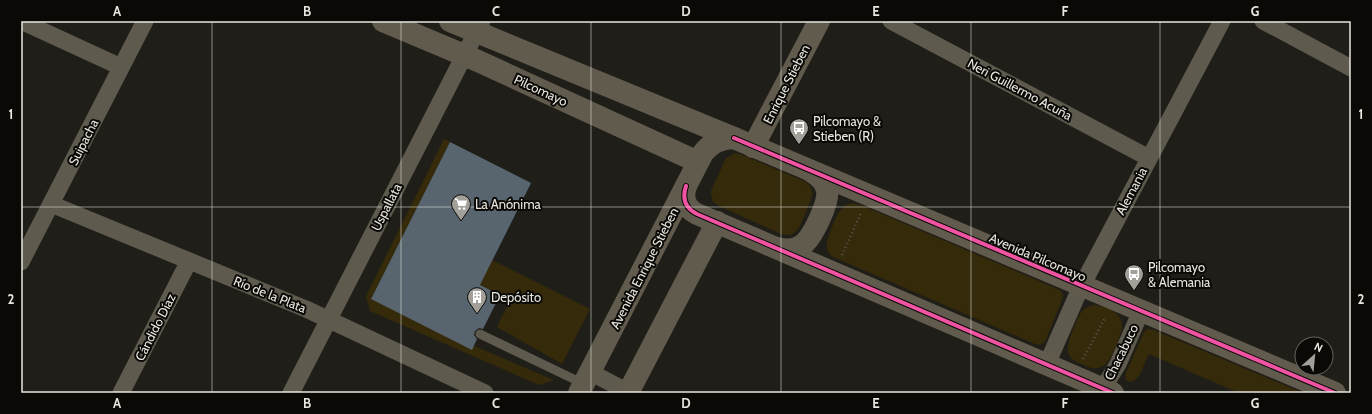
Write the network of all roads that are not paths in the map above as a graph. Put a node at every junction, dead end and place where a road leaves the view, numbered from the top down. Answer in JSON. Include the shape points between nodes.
{"nodes":[{"id":1,"x":21,"y":21,"type":"edge"},
{"id":2,"x":145,"y":21,"type":"edge"},
{"id":3,"x":383,"y":21,"type":"edge"},
{"id":4,"x":450,"y":21,"type":"edge"},
{"id":5,"x":819,"y":21,"type":"edge"},
{"id":6,"x":891,"y":21,"type":"edge"},
{"id":7,"x":1222,"y":21,"type":"edge"},
{"id":8,"x":1262,"y":21,"type":"edge"},
{"id":9,"x":479,"y":26,"type":"edge"},
{"id":10,"x":464,"y":55,"type":"junction"},
{"id":11,"x":121,"y":66,"type":"junction"},
{"id":12,"x":1351,"y":68,"type":"edge"},
{"id":13,"x":744,"y":142,"type":"junction"},
{"id":14,"x":1149,"y":158,"type":"junction"},
{"id":15,"x":698,"y":162,"type":"junction"},
{"id":16,"x":809,"y":170,"type":"junction"},
{"id":17,"x":686,"y":186,"type":"junction"},
{"id":18,"x":51,"y":204,"type":"junction"},
{"id":19,"x":717,"y":222,"type":"junction"},
{"id":20,"x":775,"y":248,"type":"junction"},
{"id":21,"x":189,"y":261,"type":"junction"},
{"id":22,"x":21,"y":262,"type":"edge"},
{"id":23,"x":1081,"y":286,"type":"junction"},
{"id":24,"x":1141,"y":311,"type":"junction"},
{"id":25,"x":328,"y":320,"type":"junction"},
{"id":26,"x":480,"y":334,"type":"dead end"},
{"id":27,"x":1047,"y":364,"type":"junction"},
{"id":28,"x":585,"y":383,"type":"edge"},
{"id":29,"x":1105,"y":391,"type":"edge"},
{"id":30,"x":121,"y":393,"type":"edge"},
{"id":31,"x":291,"y":393,"type":"edge"},
{"id":32,"x":485,"y":393,"type":"edge"},
{"id":33,"x":629,"y":393,"type":"edge"},
{"id":34,"x":1335,"y":393,"type":"edge"}],
"edges":[{"from":1,"to":11,"type":"street"},
{"from":2,"to":11,"type":"street","name":"Suipacha"},
{"from":3,"to":10,"type":"main road","name":"Pilcomayo"},
{"from":4,"to":9,"type":"main road"},
{"from":5,"to":13,"type":"main road","name":"Enrique Stieben"},
{"from":6,"to":14,"type":"street","name":"Neri Guillermo Acuña"},
{"from":7,"to":14,"type":"street","name":"Alemania"},
{"from":8,"to":12,"type":"street"},
{"from":9,"to":10,"type":"street","name":"Uspallata"},
{"from":9,"to":13,"type":"main road"},
{"from":10,"to":15,"type":"main road","name":"Pilcomayo"},
{"from":10,"to":25,"type":"street","name":"Uspallata"},
{"from":11,"to":18,"type":"street","name":"Suipacha"},
{"from":13,"to":15,"type":"main road","name":"Avenida Enrique Stieben","via":[[718,141],[703,153]]},
{"from":13,"to":16,"type":"main road","name":"Avenida Pilcomayo"},
{"from":14,"to":23,"type":"street","name":"Alemania"},
{"from":15,"to":17,"type":"main road","name":"Avenida Enrique Stieben"},
{"from":16,"to":20,"type":"main road","via":[[825,184],[828,194],[814,232],[808,241],[795,249]]},
{"from":16,"to":23,"type":"main road","name":"Avenida Pilcomayo"},
{"from":17,"to":19,"type":"main road","via":[[686,206],[693,212]]},
{"from":17,"to":28,"type":"main road","name":"Avenida Enrique Stieben"},
{"from":18,"to":21,"type":"street","name":"Río de la Plata"},
{"from":18,"to":22,"type":"street","name":"Suipacha"},
{"from":19,"to":20,"type":"main road"},
{"from":19,"to":33,"type":"main road"},
{"from":20,"to":27,"type":"main road"},
{"from":21,"to":25,"type":"street","name":"Río de la Plata"},
{"from":21,"to":30,"type":"street","name":"Cándido Díaz"},
{"from":23,"to":24,"type":"main road","name":"Avenida Pilcomayo"},
{"from":23,"to":27,"type":"street","name":"Alemania"},
{"from":24,"to":29,"type":"street","name":"Chacabuco"},
{"from":24,"to":34,"type":"main road","name":"Avenida Pilcomayo"},
{"from":25,"to":31,"type":"street","name":"Uspallata"},
{"from":25,"to":32,"type":"street","name":"Río de la Plata"},
{"from":26,"to":28,"type":"lane"},
{"from":27,"to":29,"type":"main road"},
{"from":28,"to":33,"type":"street"}]}
